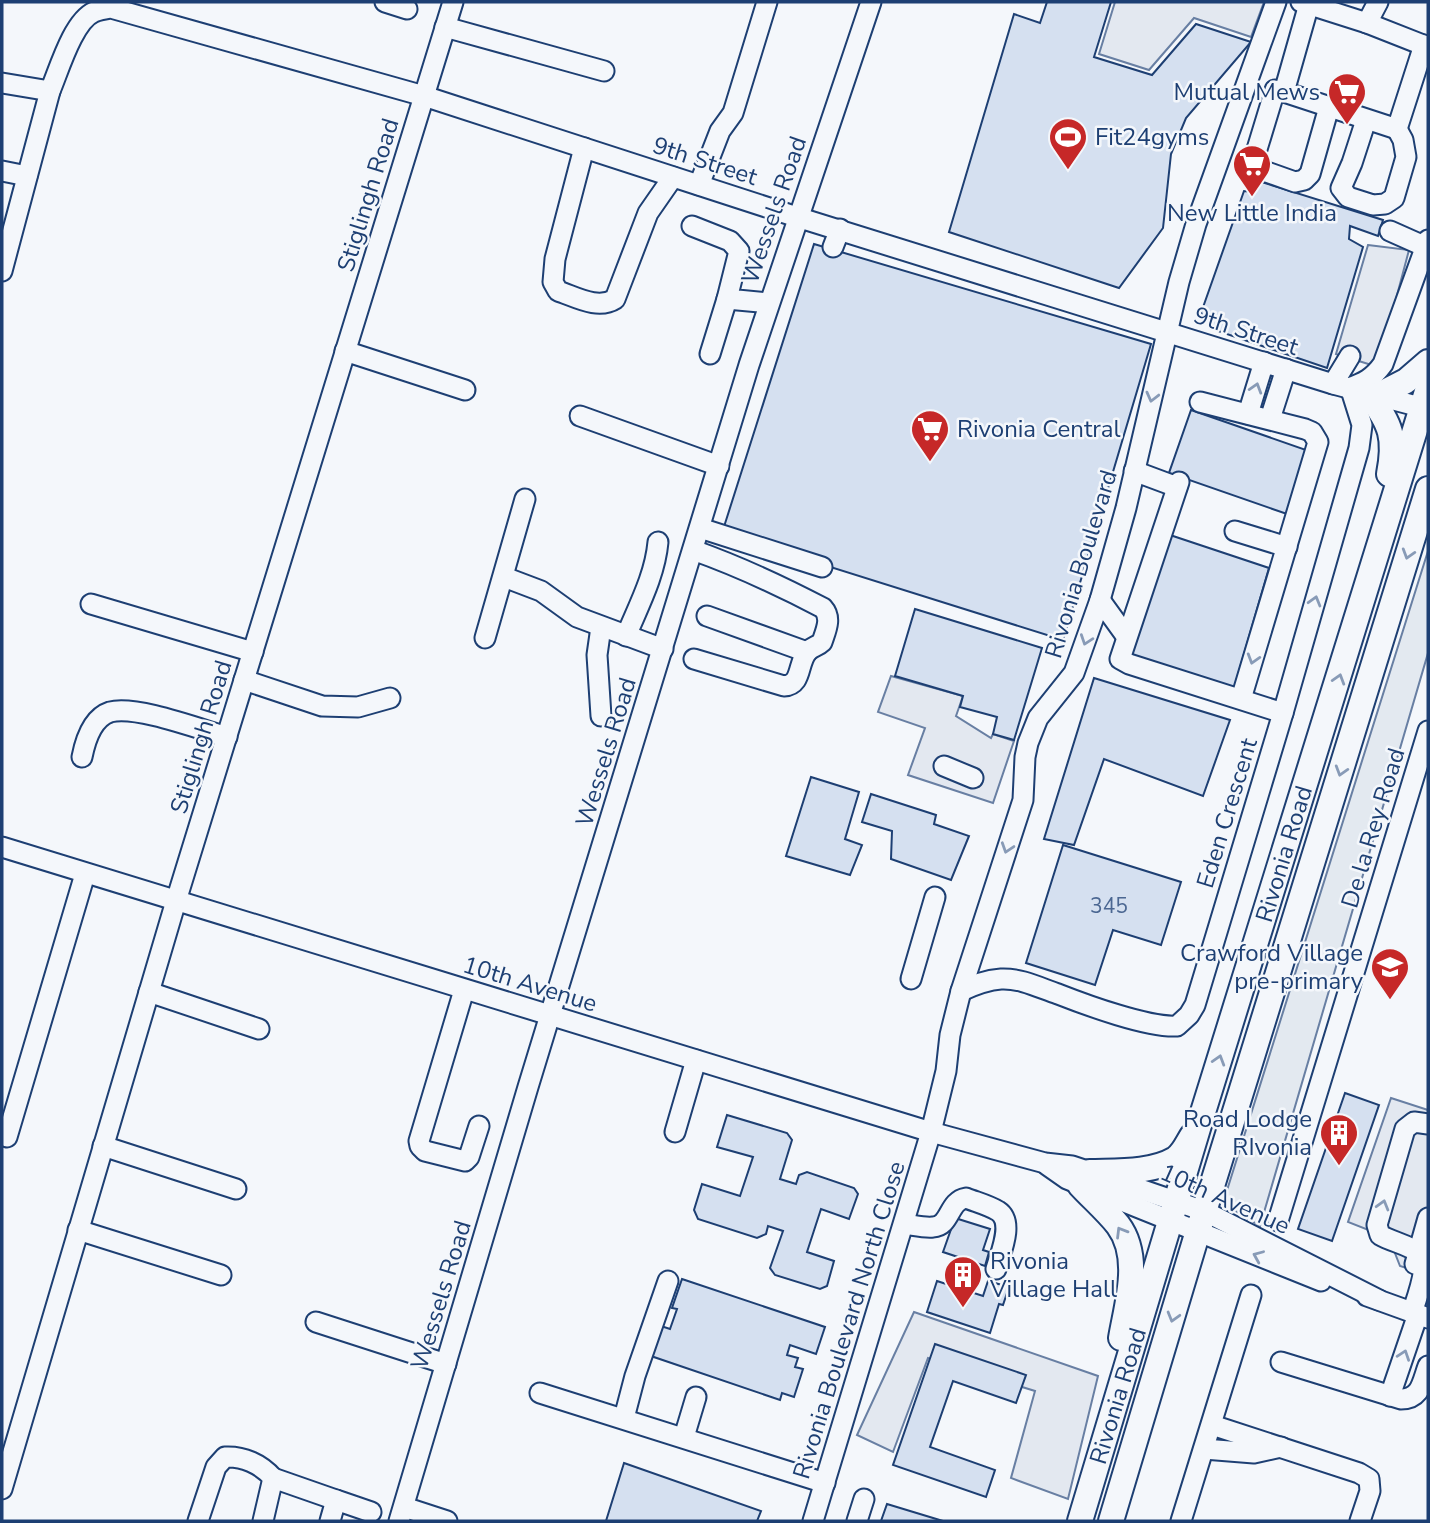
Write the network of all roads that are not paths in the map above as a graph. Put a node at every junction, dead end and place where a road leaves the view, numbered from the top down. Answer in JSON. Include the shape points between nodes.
{"nodes":[{"id":1,"x":385,"y":2,"type":"edge"},
{"id":2,"x":453,"y":2,"type":"edge"},
{"id":3,"x":767,"y":2,"type":"edge"},
{"id":4,"x":872,"y":2,"type":"edge"},
{"id":5,"x":1276,"y":2,"type":"edge"},
{"id":6,"x":1378,"y":2,"type":"edge"},
{"id":7,"x":1305,"y":3,"type":"edge"},
{"id":8,"x":407,"y":9,"type":"dead end"},
{"id":9,"x":1367,"y":23,"type":"junction"},
{"id":10,"x":445,"y":27,"type":"junction"},
{"id":11,"x":1426,"y":46,"type":"edge"},
{"id":12,"x":604,"y":71,"type":"dead end"},
{"id":13,"x":1248,"y":80,"type":"junction"},
{"id":14,"x":2,"y":83,"type":"edge"},
{"id":15,"x":50,"y":91,"type":"junction"},
{"id":16,"x":1279,"y":91,"type":"junction"},
{"id":17,"x":424,"y":96,"type":"junction"},
{"id":18,"x":1329,"y":107,"type":"junction"},
{"id":19,"x":1366,"y":120,"type":"junction"},
{"id":20,"x":1397,"y":130,"type":"junction"},
{"id":21,"x":584,"y":148,"type":"junction"},
{"id":22,"x":2,"y":171,"type":"edge"},
{"id":23,"x":27,"y":176,"type":"junction"},
{"id":24,"x":673,"y":177,"type":"junction"},
{"id":25,"x":699,"y":185,"type":"junction"},
{"id":26,"x":797,"y":217,"type":"junction"},
{"id":27,"x":692,"y":226,"type":"dead end"},
{"id":28,"x":840,"y":229,"type":"junction"},
{"id":29,"x":1390,"y":231,"type":"dead end"},
{"id":30,"x":1427,"y":244,"type":"edge"},
{"id":31,"x":833,"y":247,"type":"dead end"},
{"id":32,"x":2,"y":266,"type":"edge"},
{"id":33,"x":727,"y":299,"type":"junction"},
{"id":34,"x":769,"y":303,"type":"junction"},
{"id":35,"x":1168,"y":331,"type":"junction"},
{"id":36,"x":345,"y":351,"type":"junction"},
{"id":37,"x":710,"y":354,"type":"dead end"},
{"id":38,"x":1350,"y":356,"type":"dead end"},
{"id":39,"x":1264,"y":362,"type":"junction"},
{"id":40,"x":1428,"y":362,"type":"edge"},
{"id":41,"x":1286,"y":369,"type":"junction"},
{"id":42,"x":465,"y":390,"type":"dead end"},
{"id":43,"x":1355,"y":391,"type":"junction"},
{"id":44,"x":1200,"y":402,"type":"dead end"},
{"id":45,"x":1426,"y":402,"type":"edge"},
{"id":46,"x":1248,"y":414,"type":"junction"},
{"id":47,"x":580,"y":416,"type":"dead end"},
{"id":48,"x":1270,"y":419,"type":"junction"},
{"id":49,"x":719,"y":466,"type":"junction"},
{"id":50,"x":1134,"y":471,"type":"junction"},
{"id":51,"x":1428,"y":489,"type":"edge"},
{"id":52,"x":525,"y":499,"type":"dead end"},
{"id":53,"x":700,"y":528,"type":"junction"},
{"id":54,"x":1235,"y":531,"type":"dead end"},
{"id":55,"x":658,"y":542,"type":"dead end"},
{"id":56,"x":1287,"y":547,"type":"junction"},
{"id":57,"x":692,"y":556,"type":"junction"},
{"id":58,"x":822,"y":567,"type":"dead end"},
{"id":59,"x":504,"y":578,"type":"junction"},
{"id":60,"x":1368,"y":587,"type":"junction"},
{"id":61,"x":1100,"y":600,"type":"junction"},
{"id":62,"x":91,"y":604,"type":"dead end"},
{"id":63,"x":707,"y":616,"type":"dead end"},
{"id":64,"x":601,"y":627,"type":"junction"},
{"id":65,"x":626,"y":636,"type":"junction"},
{"id":66,"x":1126,"y":636,"type":"junction"},
{"id":67,"x":485,"y":638,"type":"dead end"},
{"id":68,"x":663,"y":649,"type":"junction"},
{"id":69,"x":253,"y":652,"type":"junction"},
{"id":70,"x":807,"y":652,"type":"junction"},
{"id":71,"x":694,"y":659,"type":"dead end"},
{"id":72,"x":244,"y":680,"type":"junction"},
{"id":73,"x":390,"y":698,"type":"dead end"},
{"id":74,"x":1241,"y":699,"type":"junction"},
{"id":75,"x":1283,"y":713,"type":"junction"},
{"id":76,"x":601,"y":716,"type":"dead end"},
{"id":77,"x":1428,"y":731,"type":"edge"},
{"id":78,"x":227,"y":737,"type":"junction"},
{"id":79,"x":82,"y":757,"type":"dead end"},
{"id":80,"x":944,"y":766,"type":"dead end"},
{"id":81,"x":973,"y":778,"type":"dead end"},
{"id":82,"x":2,"y":847,"type":"edge"},
{"id":83,"x":85,"y":874,"type":"junction"},
{"id":84,"x":935,"y":897,"type":"dead end"},
{"id":85,"x":176,"y":901,"type":"junction"},
{"id":86,"x":911,"y":979,"type":"dead end"},
{"id":87,"x":464,"y":990,"type":"junction"},
{"id":88,"x":961,"y":991,"type":"junction"},
{"id":89,"x":149,"y":992,"type":"junction"},
{"id":90,"x":550,"y":1016,"type":"junction"},
{"id":91,"x":259,"y":1029,"type":"dead end"},
{"id":92,"x":696,"y":1060,"type":"junction"},
{"id":93,"x":1428,"y":1124,"type":"edge"},
{"id":94,"x":1199,"y":1125,"type":"junction"},
{"id":95,"x":479,"y":1126,"type":"dead end"},
{"id":96,"x":675,"y":1132,"type":"dead end"},
{"id":97,"x":931,"y":1132,"type":"junction"},
{"id":98,"x":7,"y":1137,"type":"dead end"},
{"id":99,"x":103,"y":1146,"type":"junction"},
{"id":100,"x":1085,"y":1178,"type":"junction"},
{"id":101,"x":236,"y":1189,"type":"dead end"},
{"id":102,"x":1173,"y":1211,"type":"junction"},
{"id":103,"x":1428,"y":1218,"type":"edge"},
{"id":104,"x":1201,"y":1221,"type":"junction"},
{"id":105,"x":1278,"y":1221,"type":"dead end"},
{"id":106,"x":904,"y":1224,"type":"junction"},
{"id":107,"x":78,"y":1230,"type":"junction"},
{"id":108,"x":1418,"y":1253,"type":"junction"},
{"id":109,"x":996,"y":1269,"type":"dead end"},
{"id":110,"x":221,"y":1275,"type":"dead end"},
{"id":111,"x":668,"y":1281,"type":"dead end"},
{"id":112,"x":1251,"y":1295,"type":"dead end"},
{"id":113,"x":1414,"y":1313,"type":"edge"},
{"id":114,"x":316,"y":1322,"type":"dead end"},
{"id":115,"x":1281,"y":1362,"type":"dead end"},
{"id":116,"x":446,"y":1364,"type":"junction"},
{"id":117,"x":1428,"y":1366,"type":"edge"},
{"id":118,"x":540,"y":1393,"type":"dead end"},
{"id":119,"x":696,"y":1396,"type":"dead end"},
{"id":120,"x":1390,"y":1396,"type":"junction"},
{"id":121,"x":624,"y":1418,"type":"junction"},
{"id":122,"x":1212,"y":1425,"type":"junction"},
{"id":123,"x":684,"y":1437,"type":"junction"},
{"id":124,"x":1104,"y":1443,"type":"junction"},
{"id":125,"x":1282,"y":1446,"type":"junction"},
{"id":126,"x":1204,"y":1448,"type":"junction"},
{"id":127,"x":273,"y":1478,"type":"junction"},
{"id":128,"x":825,"y":1483,"type":"junction"},
{"id":129,"x":2,"y":1489,"type":"edge"},
{"id":130,"x":864,"y":1499,"type":"dead end"},
{"id":131,"x":336,"y":1500,"type":"junction"},
{"id":132,"x":371,"y":1512,"type":"dead end"},
{"id":133,"x":401,"y":1514,"type":"edge"},
{"id":134,"x":198,"y":1521,"type":"edge"},
{"id":135,"x":263,"y":1521,"type":"edge"},
{"id":136,"x":330,"y":1521,"type":"edge"},
{"id":137,"x":443,"y":1521,"type":"edge"},
{"id":138,"x":813,"y":1521,"type":"edge"},
{"id":139,"x":857,"y":1521,"type":"edge"},
{"id":140,"x":1080,"y":1521,"type":"edge"},
{"id":141,"x":1111,"y":1521,"type":"edge"},
{"id":142,"x":1181,"y":1521,"type":"edge"},
{"id":143,"x":1360,"y":1521,"type":"edge"}],
"edges":[{"from":1,"to":8,"type":"street"},
{"from":2,"to":10,"type":"street","name":"Stiglingh Road"},
{"from":3,"to":25,"type":"street","via":[[733,113],[720,131]]},
{"from":4,"to":26,"type":"street","name":"Wessels Road"},
{"from":5,"to":13,"type":"street","name":"Rivonia Boulevard"},
{"from":6,"to":9,"type":"street"},
{"from":7,"to":9,"type":"street"},
{"from":7,"to":16,"type":"street"},
{"from":9,"to":11,"type":"street"},
{"from":10,"to":12,"type":"street"},
{"from":10,"to":17,"type":"street","name":"Stiglingh Road"},
{"from":11,"to":20,"type":"street"},
{"from":13,"to":16,"type":"street"},
{"from":13,"to":35,"type":"street","name":"Rivonia Boulevard","via":[[1196,225]]},
{"from":14,"to":15,"type":"street"},
{"from":15,"to":17,"type":"street","name":"9th Street","via":[[80,23],[93,12],[111,8]]},
{"from":15,"to":23,"type":"street","name":"9th Street"},
{"from":16,"to":18,"type":"street"},
{"from":16,"to":18,"type":"street","via":[[1254,159],[1261,170],[1295,182],[1310,174]]},
{"from":17,"to":21,"type":"street","name":"9th Street"},
{"from":17,"to":36,"type":"street","name":"Stiglingh Road"},
{"from":18,"to":19,"type":"street"},
{"from":19,"to":20,"type":"street"},
{"from":19,"to":20,"type":"street","via":[[1341,188],[1348,197],[1373,205],[1394,198],[1406,148]]},
{"from":21,"to":24,"type":"street","name":"9th Street"},
{"from":21,"to":24,"type":"street","via":[[555,259],[553,282],[558,291],[603,305],[615,299],[648,214]]},
{"from":22,"to":23,"type":"street"},
{"from":23,"to":32,"type":"street","name":"9th Street"},
{"from":24,"to":25,"type":"street","name":"9th Street"},
{"from":25,"to":26,"type":"street","name":"9th Street"},
{"from":26,"to":28,"type":"street","name":"9th Street"},
{"from":26,"to":34,"type":"street","name":"Wessels Road"},
{"from":27,"to":33,"type":"street","via":[[736,246],[738,257]]},
{"from":28,"to":31,"type":"street"},
{"from":28,"to":35,"type":"street","name":"9th Street"},
{"from":29,"to":30,"type":"street"},
{"from":30,"to":43,"type":"street","via":[[1383,364]]},
{"from":33,"to":34,"type":"street"},
{"from":33,"to":37,"type":"street"},
{"from":34,"to":49,"type":"street","name":"Wessels Road"},
{"from":35,"to":39,"type":"street","name":"9th Street"},
{"from":35,"to":50,"type":"street","name":"Rivonia Boulevard","one_way":true},
{"from":36,"to":42,"type":"street"},
{"from":36,"to":69,"type":"street","name":"Stiglingh Road"},
{"from":38,"to":43,"type":"street"},
{"from":39,"to":41,"type":"street","name":"9th Street"},
{"from":46,"to":39,"type":"street","one_way":true},
{"from":40,"to":43,"type":"main road","via":[[1406,381]]},
{"from":41,"to":43,"type":"street","name":"9th Street"},
{"from":41,"to":48,"type":"street"},
{"from":43,"to":45,"type":"street","name":"9th Street"},
{"from":43,"to":60,"type":"main road","via":[[1386,423],[1394,448],[1370,544]]},
{"from":75,"to":43,"type":"street","name":"Eden Crescent","one_way":true,"via":[[1359,448],[1362,425]]},
{"from":44,"to":46,"type":"street"},
{"from":45,"to":60,"type":"main road","name":"Rivonia Road"},
{"from":46,"to":48,"type":"street"},
{"from":47,"to":49,"type":"street"},
{"from":48,"to":56,"type":"street","via":[[1312,432],[1318,442]]},
{"from":49,"to":53,"type":"street","name":"Wessels Road"},
{"from":50,"to":61,"type":"street","name":"Rivonia Boulevard"},
{"from":50,"to":66,"type":"street","via":[[1178,485]]},
{"from":51,"to":104,"type":"main road","name":"Rivonia Road","one_way":true},
{"from":52,"to":59,"type":"street"},
{"from":53,"to":57,"type":"street","name":"Wessels Road"},
{"from":53,"to":58,"type":"street"},
{"from":54,"to":56,"type":"street"},
{"from":55,"to":65,"type":"street","via":[[657,559]]},
{"from":56,"to":74,"type":"street","one_way":true},
{"from":57,"to":68,"type":"street","name":"Wessels Road"},
{"from":57,"to":70,"type":"street","via":[[738,576],[751,575],[823,607],[828,620],[822,642]]},
{"from":59,"to":64,"type":"street","via":[[555,598],[578,617]]},
{"from":59,"to":67,"type":"street"},
{"from":94,"to":60,"type":"main road","name":"Rivonia Road","one_way":true},
{"from":61,"to":66,"type":"street"},
{"from":61,"to":88,"type":"street","name":"Rivonia Boulevard","one_way":true,"via":[[1074,673],[1032,728],[1023,800]]},
{"from":62,"to":69,"type":"street"},
{"from":63,"to":70,"type":"street"},
{"from":64,"to":65,"type":"street"},
{"from":64,"to":76,"type":"street","via":[[597,655]]},
{"from":65,"to":68,"type":"street"},
{"from":66,"to":74,"type":"street","via":[[1120,659],[1129,664]]},
{"from":68,"to":90,"type":"street","name":"Wessels Road"},
{"from":69,"to":72,"type":"street","name":"Stiglingh Road"},
{"from":70,"to":71,"type":"street","via":[[790,686]]},
{"from":72,"to":73,"type":"street","via":[[322,706],[358,707]]},
{"from":72,"to":78,"type":"street","name":"Stiglingh Road"},
{"from":74,"to":75,"type":"street"},
{"from":75,"to":88,"type":"street","name":"Eden Crescent","via":[[1195,1004],[1184,1022],[1161,1026],[1016,980],[989,980]]},
{"from":77,"to":105,"type":"street","name":"De la Rey Road"},
{"from":78,"to":79,"type":"street","via":[[138,712],[109,712],[90,733]]},
{"from":78,"to":85,"type":"street","name":"Stiglingh Road"},
{"from":80,"to":81,"type":"street"},
{"from":82,"to":83,"type":"street","name":"10th Avenue"},
{"from":83,"to":85,"type":"street","name":"10th Avenue"},
{"from":83,"to":98,"type":"street"},
{"from":84,"to":86,"type":"street"},
{"from":85,"to":87,"type":"street","name":"10th Avenue"},
{"from":85,"to":89,"type":"street","name":"Stiglingh Road"},
{"from":87,"to":90,"type":"street","name":"10th Avenue"},
{"from":87,"to":95,"type":"street","via":[[420,1146],[465,1161]]},
{"from":88,"to":97,"type":"street","name":"Rivonia Boulevard"},
{"from":89,"to":91,"type":"street"},
{"from":89,"to":99,"type":"street","name":"Stiglingh Road"},
{"from":90,"to":92,"type":"street","name":"10th Avenue"},
{"from":90,"to":116,"type":"street","name":"Wessels Road"},
{"from":92,"to":96,"type":"street"},
{"from":92,"to":97,"type":"street","name":"10th Avenue"},
{"from":108,"to":93,"type":"street","one_way":true,"via":[[1380,1235],[1377,1226],[1405,1129],[1414,1122]]},
{"from":94,"to":100,"type":"main road","via":[[1173,1160]]},
{"from":94,"to":102,"type":"main road","name":"Rivonia Road"},
{"from":97,"to":100,"type":"street","name":"10th Avenue","via":[[1045,1163],[1067,1179]]},
{"from":97,"to":106,"type":"street","name":"Rivonia Boulevard North Close"},
{"from":99,"to":101,"type":"street"},
{"from":99,"to":107,"type":"street","name":"Stiglingh Road"},
{"from":100,"to":102,"type":"street","name":"10th Avenue"},
{"from":124,"to":100,"type":"main road","one_way":true,"via":[[1131,1258],[1118,1225]]},
{"from":102,"to":104,"type":"street","name":"10th Avenue"},
{"from":102,"to":124,"type":"main road","name":"Rivonia Road"},
{"from":103,"to":108,"type":"street"},
{"from":104,"to":113,"type":"street","name":"10th Avenue"},
{"from":104,"to":141,"type":"main road","name":"Rivonia Road","one_way":true},
{"from":106,"to":109,"type":"street","via":[[938,1226],[955,1203],[966,1198],[999,1212],[1006,1229]]},
{"from":106,"to":128,"type":"street","name":"Rivonia Boulevard North Close"},
{"from":107,"to":110,"type":"street"},
{"from":107,"to":129,"type":"street","name":"Stiglingh Road"},
{"from":108,"to":113,"type":"street","via":[[1424,1270]]},
{"from":111,"to":121,"type":"street"},
{"from":112,"to":122,"type":"street"},
{"from":120,"to":113,"type":"street","one_way":true},
{"from":114,"to":116,"type":"street"},
{"from":115,"to":120,"type":"street"},
{"from":116,"to":133,"type":"street","name":"Wessels Road"},
{"from":117,"to":120,"type":"street","via":[[1419,1393],[1411,1399]]},
{"from":118,"to":121,"type":"street"},
{"from":119,"to":123,"type":"street"},
{"from":121,"to":123,"type":"street"},
{"from":122,"to":125,"type":"street"},
{"from":122,"to":126,"type":"street"},
{"from":123,"to":128,"type":"street"},
{"from":124,"to":140,"type":"main road","name":"Rivonia Road"},
{"from":125,"to":126,"type":"street","via":[[1254,1453]]},
{"from":125,"to":143,"type":"street","via":[[1369,1479]]},
{"from":126,"to":142,"type":"street"},
{"from":127,"to":131,"type":"street"},
{"from":127,"to":134,"type":"street","via":[[256,1464],[225,1457],[216,1467]]},
{"from":127,"to":135,"type":"street"},
{"from":128,"to":138,"type":"street","name":"Rivonia Boulevard North Close"},
{"from":130,"to":139,"type":"street"},
{"from":131,"to":132,"type":"street"},
{"from":131,"to":136,"type":"street"},
{"from":133,"to":137,"type":"street"}]}
